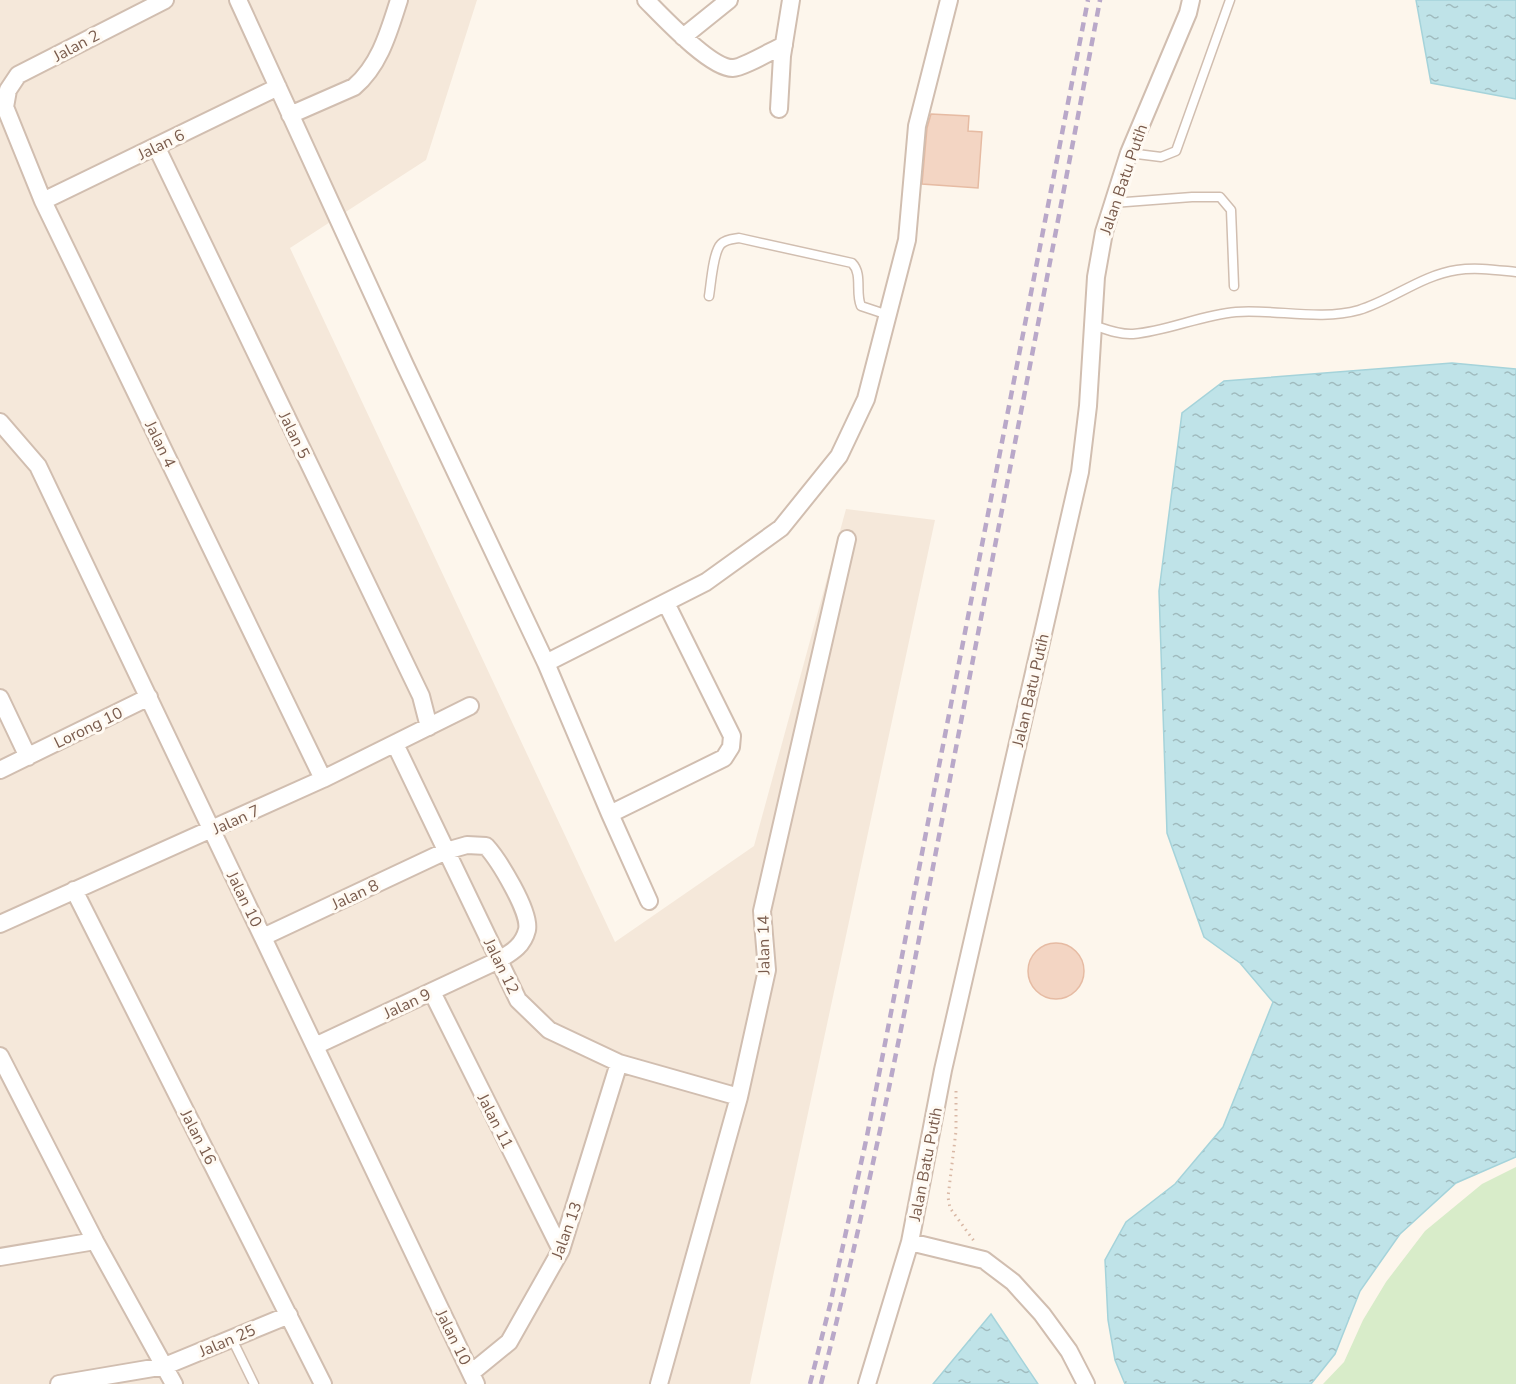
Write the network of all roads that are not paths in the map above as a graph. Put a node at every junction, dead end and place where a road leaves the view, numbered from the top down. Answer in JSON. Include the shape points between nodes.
{"nodes":[{"id":1,"x":165,"y":0,"type":"edge"},
{"id":2,"x":238,"y":0,"type":"edge"},
{"id":3,"x":399,"y":0,"type":"edge"},
{"id":4,"x":646,"y":0,"type":"edge"},
{"id":5,"x":729,"y":0,"type":"edge"},
{"id":6,"x":791,"y":0,"type":"edge"},
{"id":7,"x":949,"y":0,"type":"edge"},
{"id":8,"x":1191,"y":0,"type":"edge"},
{"id":9,"x":1230,"y":0,"type":"edge"},
{"id":10,"x":143,"y":4,"type":"edge"},
{"id":11,"x":683,"y":37,"type":"junction"},
{"id":12,"x":784,"y":45,"type":"junction"},
{"id":13,"x":278,"y":87,"type":"junction"},
{"id":14,"x":5,"y":107,"type":"joint"},
{"id":15,"x":779,"y":108,"type":"dead end"},
{"id":16,"x":290,"y":115,"type":"junction"},
{"id":17,"x":156,"y":146,"type":"junction"},
{"id":18,"x":1129,"y":153,"type":"junction"},
{"id":19,"x":43,"y":201,"type":"junction"},
{"id":20,"x":1113,"y":203,"type":"junction"},
{"id":21,"x":1516,"y":272,"type":"edge"},
{"id":22,"x":1234,"y":286,"type":"dead end"},
{"id":23,"x":709,"y":296,"type":"dead end"},
{"id":24,"x":888,"y":315,"type":"junction"},
{"id":25,"x":1093,"y":325,"type":"junction"},
{"id":26,"x":0,"y":422,"type":"edge"},
{"id":27,"x":847,"y":539,"type":"dead end"},
{"id":28,"x":666,"y":603,"type":"junction"},
{"id":29,"x":546,"y":663,"type":"junction"},
{"id":30,"x":148,"y":697,"type":"junction"},
{"id":31,"x":0,"y":698,"type":"edge"},
{"id":32,"x":470,"y":706,"type":"dead end"},
{"id":33,"x":429,"y":727,"type":"junction"},
{"id":34,"x":394,"y":744,"type":"junction"},
{"id":35,"x":28,"y":757,"type":"junction"},
{"id":36,"x":0,"y":770,"type":"edge"},
{"id":37,"x":323,"y":779,"type":"junction"},
{"id":38,"x":610,"y":814,"type":"junction"},
{"id":39,"x":212,"y":830,"type":"junction"},
{"id":40,"x":446,"y":851,"type":"junction"},
{"id":41,"x":74,"y":890,"type":"junction"},
{"id":42,"x":649,"y":902,"type":"dead end"},
{"id":43,"x":0,"y":924,"type":"edge"},
{"id":44,"x":263,"y":937,"type":"junction"},
{"id":45,"x":499,"y":960,"type":"junction"},
{"id":46,"x":432,"y":992,"type":"junction"},
{"id":47,"x":315,"y":1046,"type":"junction"},
{"id":48,"x":0,"y":1056,"type":"edge"},
{"id":49,"x":619,"y":1063,"type":"junction"},
{"id":50,"x":739,"y":1097,"type":"junction"},
{"id":51,"x":94,"y":1241,"type":"junction"},
{"id":52,"x":910,"y":1242,"type":"junction"},
{"id":53,"x":561,"y":1250,"type":"junction"},
{"id":54,"x":0,"y":1257,"type":"edge"},
{"id":55,"x":289,"y":1315,"type":"junction"},
{"id":56,"x":231,"y":1337,"type":"junction"},
{"id":57,"x":165,"y":1366,"type":"junction"},
{"id":58,"x":474,"y":1378,"type":"edge"},
{"id":59,"x":109,"y":1380,"type":"edge"},
{"id":60,"x":59,"y":1384,"type":"edge"},
{"id":61,"x":174,"y":1384,"type":"edge"},
{"id":62,"x":254,"y":1384,"type":"edge"},
{"id":63,"x":323,"y":1384,"type":"edge"},
{"id":64,"x":659,"y":1384,"type":"edge"},
{"id":65,"x":867,"y":1384,"type":"edge"},
{"id":66,"x":1086,"y":1384,"type":"edge"}],
"edges":[{"from":1,"to":10,"type":"street","name":"Jalan 2"},
{"from":2,"to":13,"type":"street"},
{"from":3,"to":16,"type":"street","via":[[373,67],[361,81]]},
{"from":4,"to":11,"type":"street"},
{"from":5,"to":11,"type":"street"},
{"from":6,"to":12,"type":"street"},
{"from":7,"to":24,"type":"street","via":[[917,126],[907,240]]},
{"from":8,"to":18,"type":"street","name":"Jalan Batu Putih"},
{"from":9,"to":18,"type":"lane","via":[[1176,151],[1161,157]]},
{"from":10,"to":14,"type":"street","name":"Jalan 2","via":[[18,75],[8,90]]},
{"from":11,"to":12,"type":"street","via":[[721,66],[734,68]]},
{"from":12,"to":15,"type":"street"},
{"from":13,"to":16,"type":"street"},
{"from":13,"to":17,"type":"street","name":"Jalan 6"},
{"from":14,"to":19,"type":"street","name":"Jalan 4"},
{"from":16,"to":29,"type":"street"},
{"from":17,"to":19,"type":"street","name":"Jalan 6"},
{"from":17,"to":33,"type":"street","name":"Jalan 5","via":[[421,696]]},
{"from":18,"to":20,"type":"street","name":"Jalan Batu Putih"},
{"from":19,"to":37,"type":"street","name":"Jalan 4"},
{"from":20,"to":22,"type":"lane","via":[[1220,197],[1231,210]]},
{"from":20,"to":25,"type":"street","name":"Jalan Batu Putih","via":[[1100,254]]},
{"from":21,"to":25,"type":"lane","via":[[1455,270],[1345,313],[1234,312],[1132,334]]},
{"from":23,"to":24,"type":"lane","via":[[716,252],[721,244],[739,238],[852,263],[858,271],[861,306]]},
{"from":24,"to":28,"type":"street","via":[[866,399],[839,456],[781,528],[706,582]]},
{"from":25,"to":52,"type":"street","name":"Jalan Batu Putih","via":[[1080,472],[943,1070]]},
{"from":26,"to":30,"type":"street","name":"Jalan 10","via":[[38,466]]},
{"from":27,"to":50,"type":"street","name":"Jalan 14","via":[[762,911],[767,970]]},
{"from":28,"to":29,"type":"street"},
{"from":28,"to":38,"type":"street","via":[[732,736],[731,747],[724,758]]},
{"from":29,"to":38,"type":"street"},
{"from":30,"to":35,"type":"street","name":"Lorong 10"},
{"from":30,"to":39,"type":"street","name":"Jalan 10"},
{"from":31,"to":35,"type":"street"},
{"from":32,"to":33,"type":"street","name":"Jalan 7"},
{"from":33,"to":34,"type":"street","name":"Jalan 7"},
{"from":34,"to":37,"type":"street","name":"Jalan 7"},
{"from":34,"to":40,"type":"street","name":"Jalan 12"},
{"from":35,"to":36,"type":"street","name":"Lorong 10"},
{"from":37,"to":39,"type":"street","name":"Jalan 7"},
{"from":38,"to":42,"type":"street"},
{"from":39,"to":41,"type":"street","name":"Jalan 7"},
{"from":39,"to":44,"type":"street","name":"Jalan 10"},
{"from":40,"to":44,"type":"street","name":"Jalan 8"},
{"from":40,"to":45,"type":"street","name":"Jalan 12"},
{"from":40,"to":45,"type":"street","name":"Jalan 8","via":[[467,845],[486,846],[513,888],[527,929],[518,949]]},
{"from":41,"to":43,"type":"street","name":"Jalan 7"},
{"from":41,"to":55,"type":"street","name":"Jalan 16"},
{"from":44,"to":47,"type":"street","name":"Jalan 10"},
{"from":45,"to":46,"type":"street","name":"Jalan 9"},
{"from":45,"to":49,"type":"street","name":"Jalan 12","via":[[518,1000],[549,1030]]},
{"from":46,"to":47,"type":"street","name":"Jalan 9"},
{"from":46,"to":53,"type":"street","name":"Jalan 11"},
{"from":47,"to":58,"type":"street","name":"Jalan 10"},
{"from":48,"to":51,"type":"street"},
{"from":49,"to":50,"type":"street","name":"Jalan 12"},
{"from":49,"to":53,"type":"street","name":"Jalan 13"},
{"from":50,"to":64,"type":"street","name":"Jalan 14"},
{"from":51,"to":54,"type":"street"},
{"from":51,"to":57,"type":"street"},
{"from":52,"to":65,"type":"street","name":"Jalan Batu Putih"},
{"from":52,"to":66,"type":"street","via":[[984,1260],[1012,1282],[1052,1327]]},
{"from":53,"to":58,"type":"street","name":"Jalan 13","via":[[509,1342]]},
{"from":55,"to":56,"type":"street","name":"Jalan 25"},
{"from":55,"to":63,"type":"street","name":"Jalan 16"},
{"from":56,"to":57,"type":"street","name":"Jalan 25"},
{"from":56,"to":62,"type":"lane"},
{"from":57,"to":59,"type":"street","name":"Jalan 25"},
{"from":57,"to":61,"type":"street"},
{"from":59,"to":60,"type":"street","name":"Jalan 25"}]}
